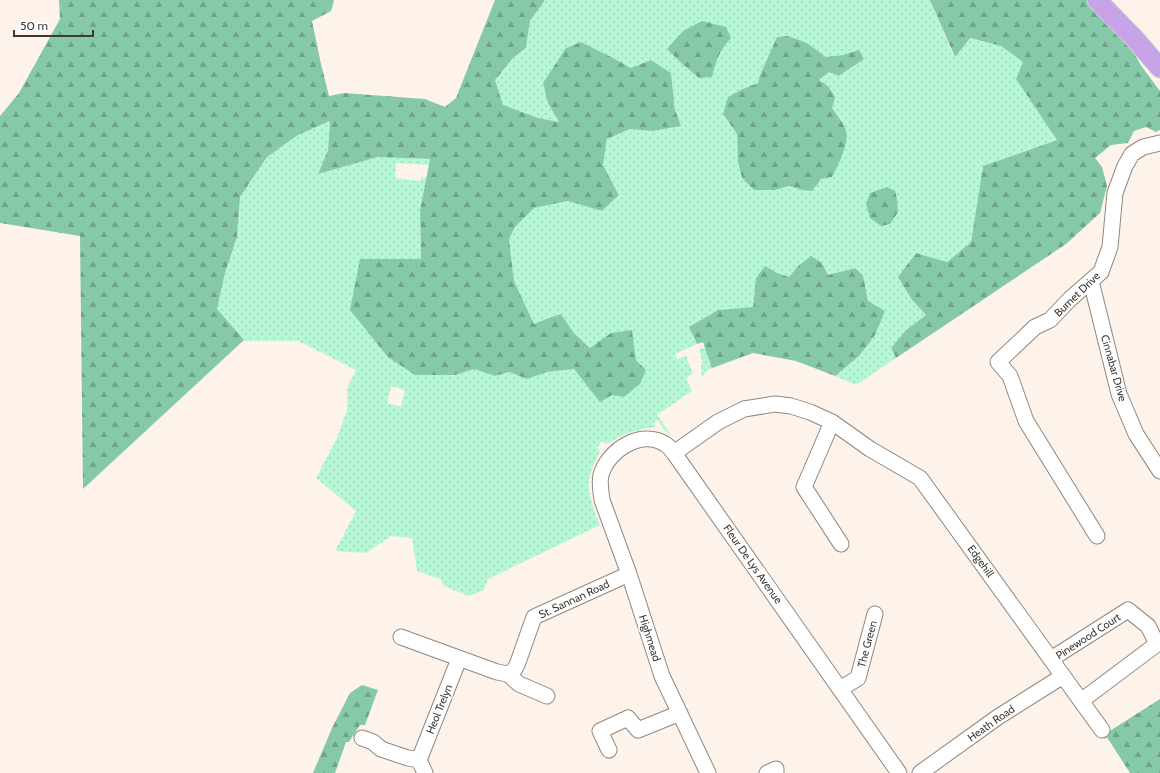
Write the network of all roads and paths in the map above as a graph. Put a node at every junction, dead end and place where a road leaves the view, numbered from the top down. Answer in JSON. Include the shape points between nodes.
{"nodes":[{"id":1,"x":1097,"y":0,"type":"edge"},
{"id":2,"x":1160,"y":68,"type":"edge"},
{"id":3,"x":1160,"y":143,"type":"edge"},
{"id":4,"x":1090,"y":281,"type":"junction"},
{"id":5,"x":832,"y":422,"type":"junction"},
{"id":6,"x":674,"y":453,"type":"junction"},
{"id":7,"x":1160,"y":471,"type":"edge"},
{"id":8,"x":602,"y":500,"type":"joint"},
{"id":9,"x":1097,"y":536,"type":"dead end"},
{"id":10,"x":841,"y":544,"type":"dead end"},
{"id":11,"x":629,"y":574,"type":"junction"},
{"id":12,"x":875,"y":614,"type":"dead end"},
{"id":13,"x":401,"y":636,"type":"dead end"},
{"id":14,"x":459,"y":659,"type":"junction"},
{"id":15,"x":1051,"y":659,"type":"junction"},
{"id":16,"x":508,"y":674,"type":"junction"},
{"id":17,"x":1063,"y":676,"type":"junction"},
{"id":18,"x":840,"y":689,"type":"junction"},
{"id":19,"x":547,"y":696,"type":"dead end"},
{"id":20,"x":1081,"y":701,"type":"junction"},
{"id":21,"x":680,"y":713,"type":"junction"},
{"id":22,"x":1102,"y":730,"type":"dead end"},
{"id":23,"x":362,"y":738,"type":"dead end"},
{"id":24,"x":609,"y":750,"type":"dead end"},
{"id":25,"x":422,"y":766,"type":"edge"},
{"id":26,"x":708,"y":773,"type":"edge"},
{"id":27,"x":767,"y":773,"type":"edge"},
{"id":28,"x":776,"y":773,"type":"edge"},
{"id":29,"x":898,"y":773,"type":"edge"},
{"id":30,"x":920,"y":773,"type":"edge"}],
"edges":[{"from":1,"to":2,"type":"main road"},
{"from":3,"to":4,"type":"street","name":"Burnet Drive","via":[[1143,147],[1132,154],[1125,166],[1115,193],[1110,247],[1101,272]]},
{"from":4,"to":7,"type":"street","name":"Cinnabar Drive","via":[[1119,394],[1136,434]]},
{"from":4,"to":9,"type":"street","name":"Burnet Drive","via":[[1050,320],[1035,327],[998,362],[1010,376],[1026,420]]},
{"from":5,"to":6,"type":"street","name":"Edgehill","via":[[791,406],[775,404],[744,409],[718,422]]},
{"from":5,"to":10,"type":"street","via":[[804,487]]},
{"from":5,"to":15,"type":"street","name":"Edgehill","via":[[870,449],[920,478]]},
{"from":6,"to":8,"type":"street","name":"Fleur De Lys Avenue","via":[[666,444],[656,440],[634,441],[624,446],[606,464],[601,475]]},
{"from":6,"to":18,"type":"street","name":"Fleur De Lys Avenue"},
{"from":8,"to":11,"type":"street","name":"Highmead"},
{"from":11,"to":16,"type":"street","name":"St. Sannan Road","via":[[534,617],[517,665]]},
{"from":11,"to":21,"type":"street","name":"Highmead","via":[[662,676]]},
{"from":12,"to":18,"type":"street","name":"The Green","via":[[858,678]]},
{"from":13,"to":14,"type":"street"},
{"from":14,"to":16,"type":"street"},
{"from":14,"to":25,"type":"street","name":"Heol Trelyn"},
{"from":15,"to":17,"type":"street","name":"Edgehill"},
{"from":15,"to":20,"type":"street","name":"Pinewood Court","via":[[1128,610],[1148,626],[1157,644]]},
{"from":16,"to":19,"type":"street","via":[[520,684]]},
{"from":17,"to":20,"type":"street","name":"Edgehill"},
{"from":17,"to":30,"type":"street","name":"Heath Road","via":[[998,717]]},
{"from":18,"to":29,"type":"street","name":"Fleur De Lys Avenue"},
{"from":20,"to":22,"type":"street","name":"Edgehill"},
{"from":21,"to":24,"type":"street","via":[[638,730],[628,718],[600,732]]},
{"from":21,"to":26,"type":"street","name":"Highmead"},
{"from":23,"to":25,"type":"street","name":"Heol Trelyn"},
{"from":27,"to":28,"type":"street","via":[[776,769]]}]}
